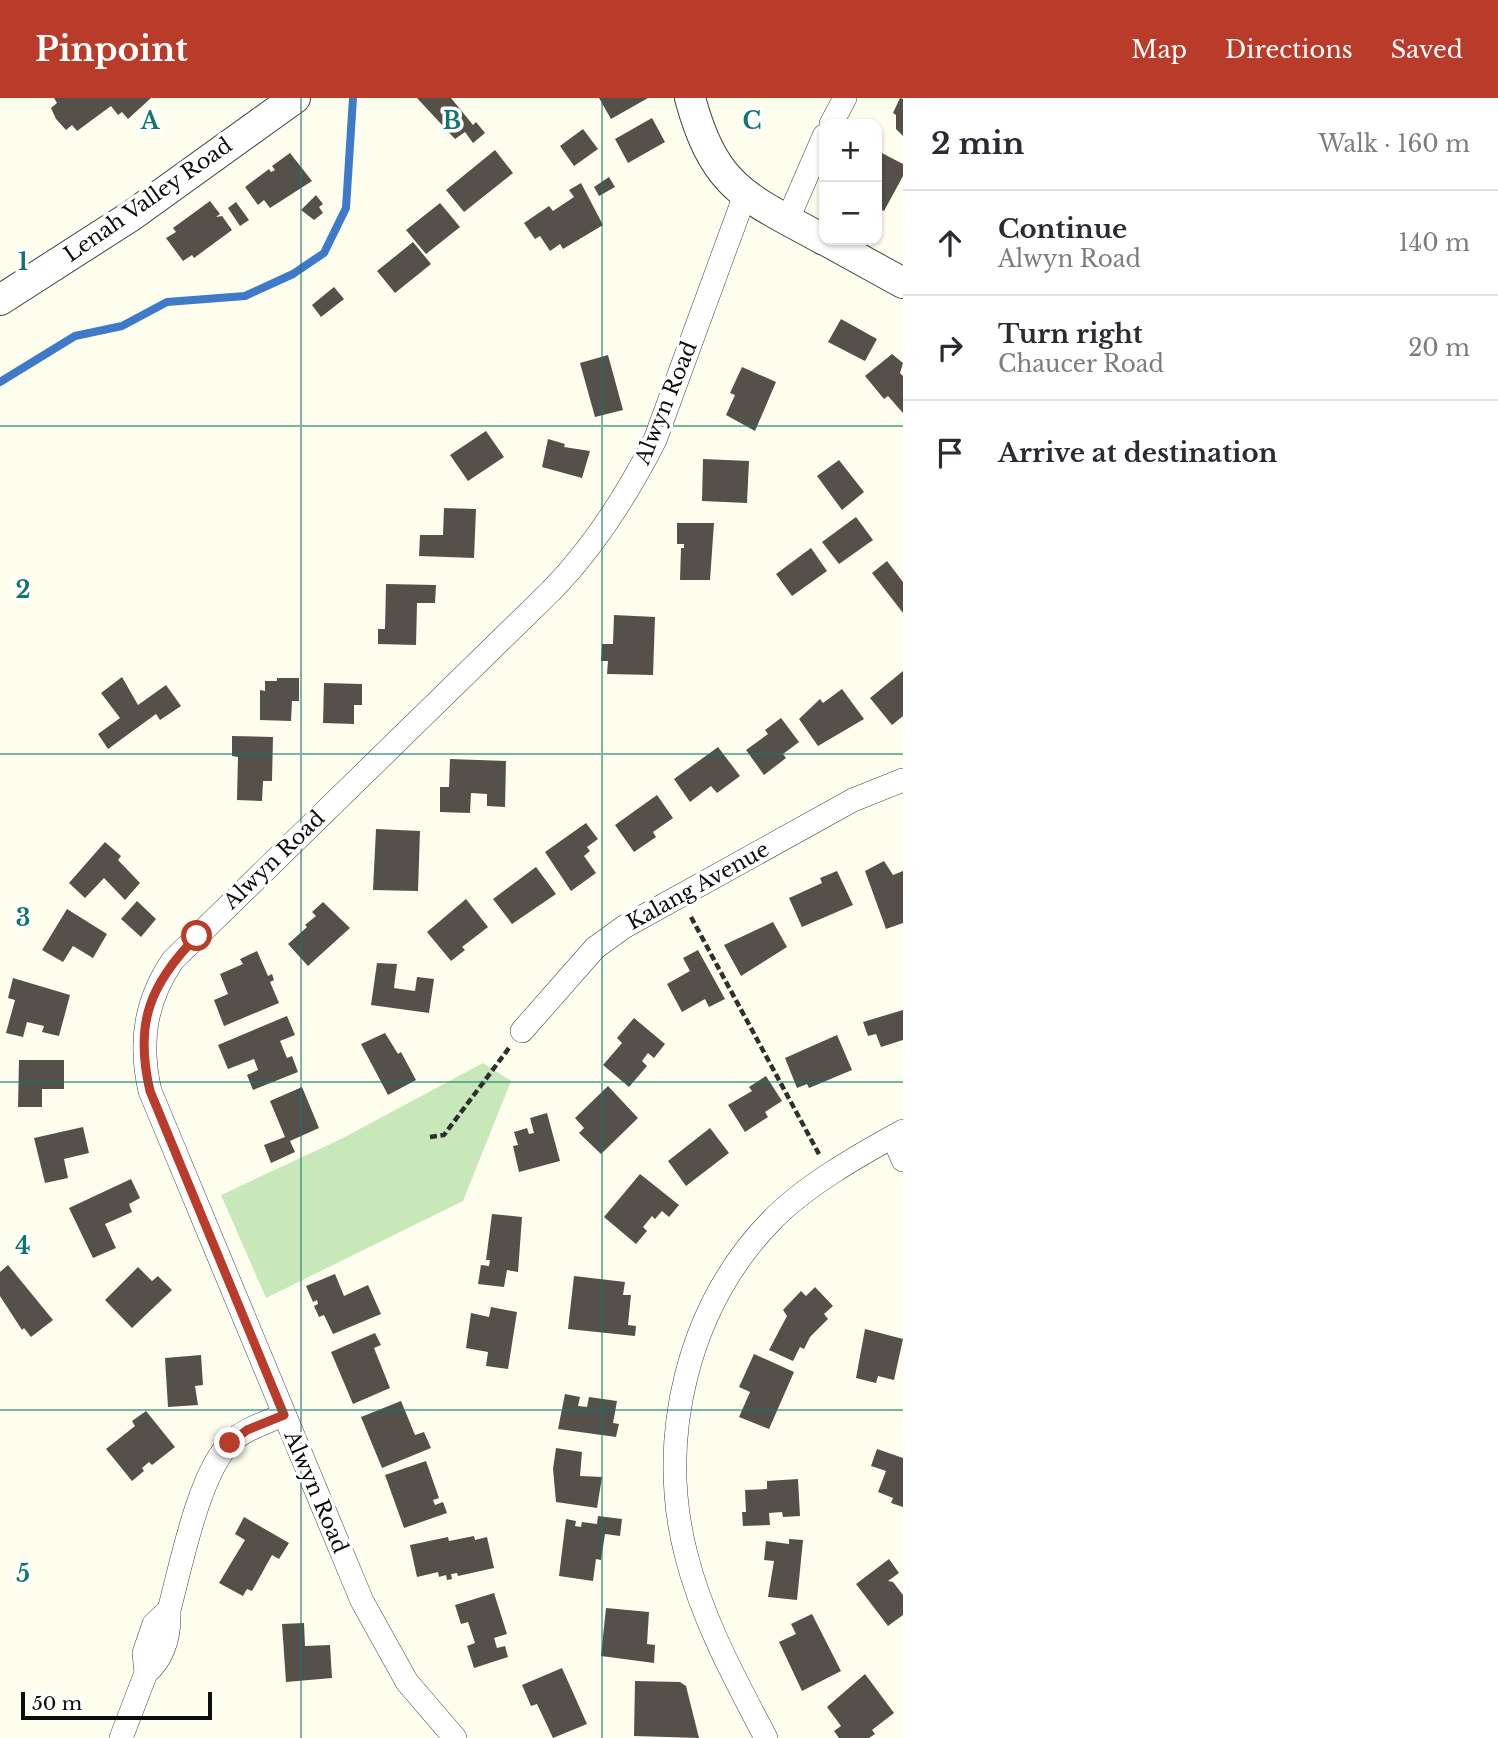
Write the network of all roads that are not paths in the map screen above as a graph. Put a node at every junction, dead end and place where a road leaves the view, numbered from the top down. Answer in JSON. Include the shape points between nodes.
{"nodes":[{"id":1,"x":295,"y":98,"type":"edge"},
{"id":2,"x":690,"y":98,"type":"edge"},
{"id":3,"x":845,"y":98,"type":"edge"},
{"id":4,"x":834,"y":119,"type":"edge"},
{"id":5,"x":819,"y":148,"type":"edge"},
{"id":6,"x":744,"y":195,"type":"junction"},
{"id":7,"x":788,"y":219,"type":"junction"},
{"id":8,"x":819,"y":237,"type":"edge"},
{"id":9,"x":833,"y":245,"type":"edge"},
{"id":10,"x":903,"y":283,"type":"edge"},
{"id":11,"x":0,"y":300,"type":"edge"},
{"id":12,"x":903,"y":780,"type":"edge"},
{"id":13,"x":523,"y":1031,"type":"road end"},
{"id":14,"x":898,"y":1134,"type":"edge"},
{"id":15,"x":903,"y":1160,"type":"edge"},
{"id":16,"x":284,"y":1415,"type":"junction"},
{"id":17,"x":121,"y":1738,"type":"edge"},
{"id":18,"x":455,"y":1738,"type":"edge"},
{"id":19,"x":766,"y":1738,"type":"edge"}],
"edges":[{"from":1,"to":11,"type":"street","name":"Lenah Valley Road","via":[[131,216]]},
{"from":2,"to":6,"type":"street","via":[[714,162]]},
{"from":3,"to":4,"type":"street"},
{"from":5,"to":7,"type":"street"},
{"from":6,"to":7,"type":"street"},
{"from":6,"to":16,"type":"street","name":"Alwyn Road","via":[[655,440],[594,542],[551,591],[173,960],[157,983],[144,1037],[150,1091]]},
{"from":7,"to":8,"type":"street"},
{"from":9,"to":10,"type":"street"},
{"from":12,"to":13,"type":"street","name":"Kalang Avenue","via":[[853,800],[679,895],[595,948]]},
{"from":14,"to":15,"type":"street"},
{"from":14,"to":19,"type":"street","via":[[830,1175],[773,1218],[741,1256],[723,1283],[695,1345],[677,1422],[677,1500],[685,1553],[716,1638]]},
{"from":16,"to":17,"type":"street","via":[[247,1430],[217,1460],[205,1485],[169,1609],[170,1628],[160,1661],[146,1673]]},
{"from":16,"to":18,"type":"street","name":"Alwyn Road","via":[[382,1640],[407,1682]]}]}
